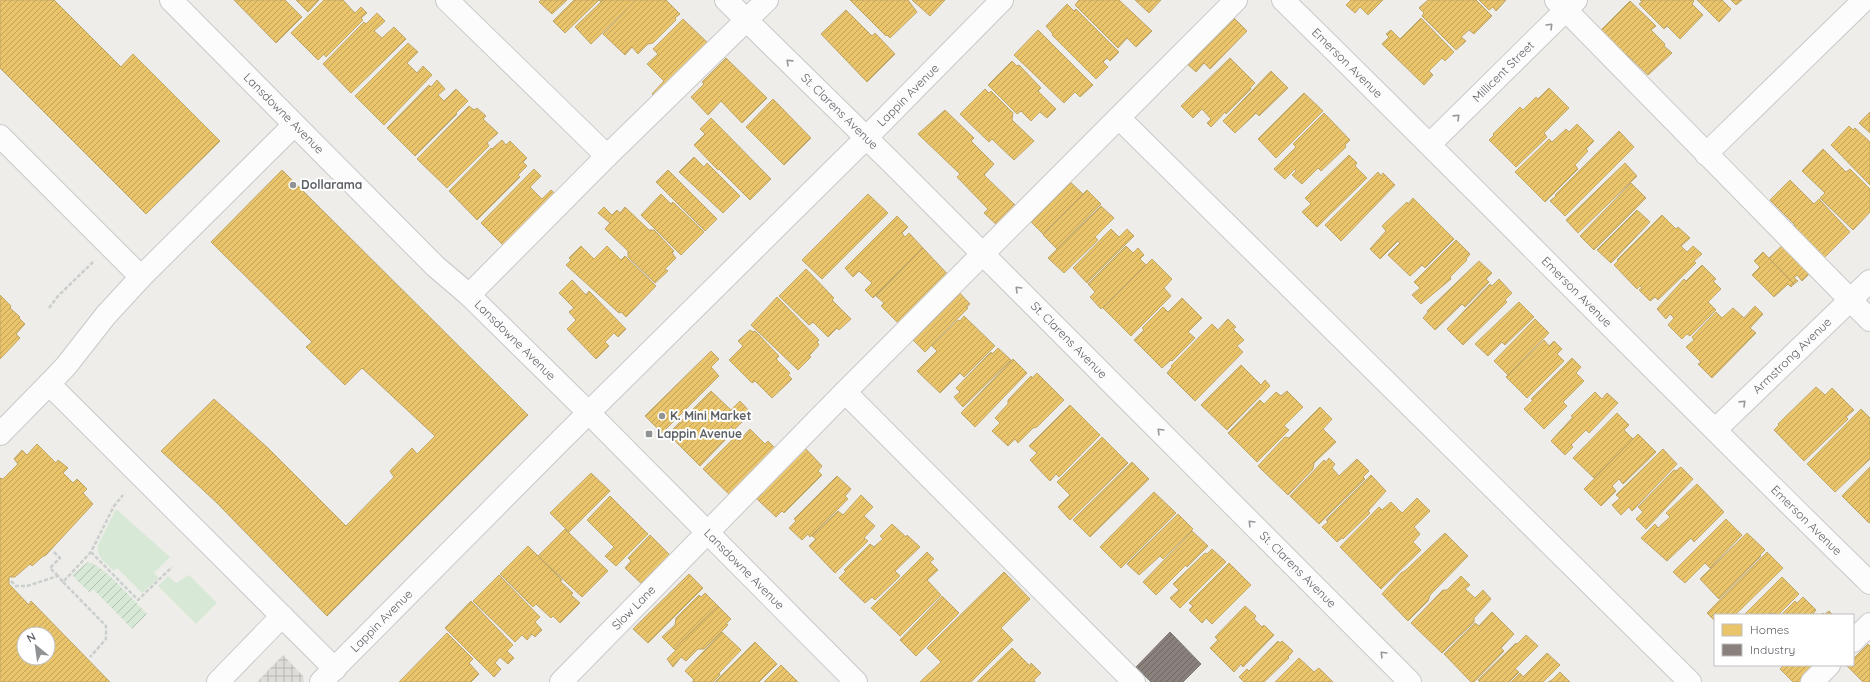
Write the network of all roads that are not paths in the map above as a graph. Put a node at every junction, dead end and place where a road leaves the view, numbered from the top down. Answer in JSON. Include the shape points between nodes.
{"nodes":[{"id":1,"x":171,"y":0,"type":"edge"},
{"id":2,"x":446,"y":0,"type":"edge"},
{"id":3,"x":726,"y":0,"type":"edge"},
{"id":4,"x":768,"y":0,"type":"edge"},
{"id":5,"x":1002,"y":0,"type":"edge"},
{"id":6,"x":1236,"y":0,"type":"edge"},
{"id":7,"x":1284,"y":0,"type":"edge"},
{"id":8,"x":1864,"y":0,"type":"edge"},
{"id":9,"x":1566,"y":3,"type":"edge"},
{"id":10,"x":747,"y":21,"type":"junction"},
{"id":11,"x":1119,"y":118,"type":"junction"},
{"id":12,"x":294,"y":125,"type":"junction"},
{"id":13,"x":0,"y":136,"type":"edge"},
{"id":14,"x":866,"y":138,"type":"junction"},
{"id":15,"x":1430,"y":144,"type":"junction"},
{"id":16,"x":1706,"y":154,"type":"junction"},
{"id":17,"x":607,"y":156,"type":"junction"},
{"id":18,"x":984,"y":255,"type":"junction"},
{"id":19,"x":141,"y":277,"type":"junction"},
{"id":20,"x":1870,"y":281,"type":"edge"},
{"id":21,"x":469,"y":295,"type":"junction"},
{"id":22,"x":1850,"y":300,"type":"junction"},
{"id":23,"x":1870,"y":320,"type":"edge"},
{"id":24,"x":49,"y":384,"type":"junction"},
{"id":25,"x":845,"y":392,"type":"junction"},
{"id":26,"x":589,"y":413,"type":"junction"},
{"id":27,"x":1715,"y":430,"type":"junction"},
{"id":28,"x":0,"y":434,"type":"edge"},
{"id":29,"x":707,"y":533,"type":"junction"},
{"id":30,"x":1870,"y":583,"type":"edge"},
{"id":31,"x":282,"y":616,"type":"junction"},
{"id":32,"x":1870,"y":624,"type":"edge"},
{"id":33,"x":1854,"y":640,"type":"edge"},
{"id":34,"x":1828,"y":666,"type":"edge"},
{"id":35,"x":328,"y":675,"type":"edge"},
{"id":36,"x":570,"y":679,"type":"edge"},
{"id":37,"x":218,"y":682,"type":"edge"},
{"id":38,"x":856,"y":682,"type":"edge"},
{"id":39,"x":1134,"y":682,"type":"edge"},
{"id":40,"x":1410,"y":682,"type":"edge"},
{"id":41,"x":1690,"y":682,"type":"edge"},
{"id":42,"x":1812,"y":682,"type":"edge"}],
"edges":[{"from":1,"to":12,"type":"street","name":"Lansdowne Avenue"},
{"from":2,"to":17,"type":"street"},
{"from":3,"to":10,"type":"street","name":"St. Clarens Avenue"},
{"from":4,"to":10,"type":"street"},
{"from":5,"to":14,"type":"street","name":"Lappin Avenue"},
{"from":6,"to":11,"type":"street","name":"Slow Lane"},
{"from":7,"to":15,"type":"street","name":"Emerson Avenue"},
{"from":8,"to":16,"type":"street"},
{"from":15,"to":9,"type":"street","name":"Millicent Street","one_way":true},
{"from":9,"to":16,"type":"street"},
{"from":14,"to":10,"type":"street","name":"St. Clarens Avenue","one_way":true},
{"from":10,"to":17,"type":"street"},
{"from":11,"to":18,"type":"street","name":"Slow Lane"},
{"from":11,"to":41,"type":"street"},
{"from":12,"to":19,"type":"street"},
{"from":12,"to":21,"type":"street","name":"Lansdowne Avenue","via":[[435,266]]},
{"from":13,"to":19,"type":"street"},
{"from":14,"to":18,"type":"street","name":"St. Clarens Avenue"},
{"from":14,"to":26,"type":"street","name":"Lappin Avenue"},
{"from":15,"to":27,"type":"street","name":"Emerson Avenue"},
{"from":16,"to":22,"type":"street"},
{"from":17,"to":21,"type":"street"},
{"from":18,"to":25,"type":"street","name":"Slow Lane"},
{"from":40,"to":18,"type":"street","name":"St. Clarens Avenue","one_way":true},
{"from":19,"to":24,"type":"street"},
{"from":20,"to":22,"type":"street","name":"Armstrong Avenue"},
{"from":21,"to":26,"type":"street","name":"Lansdowne Avenue"},
{"from":22,"to":23,"type":"street"},
{"from":27,"to":22,"type":"street","name":"Armstrong Avenue","one_way":true},
{"from":24,"to":28,"type":"street"},
{"from":24,"to":31,"type":"street"},
{"from":25,"to":29,"type":"street","name":"Slow Lane"},
{"from":25,"to":39,"type":"street"},
{"from":26,"to":29,"type":"street","name":"Lansdowne Avenue"},
{"from":26,"to":35,"type":"street","name":"Lappin Avenue"},
{"from":27,"to":30,"type":"street","name":"Emerson Avenue"},
{"from":29,"to":36,"type":"street","name":"Slow Lane"},
{"from":29,"to":38,"type":"street","name":"Lansdowne Avenue"},
{"from":31,"to":35,"type":"street"},
{"from":31,"to":37,"type":"street"},
{"from":32,"to":33,"type":"street"},
{"from":34,"to":42,"type":"street"}]}
